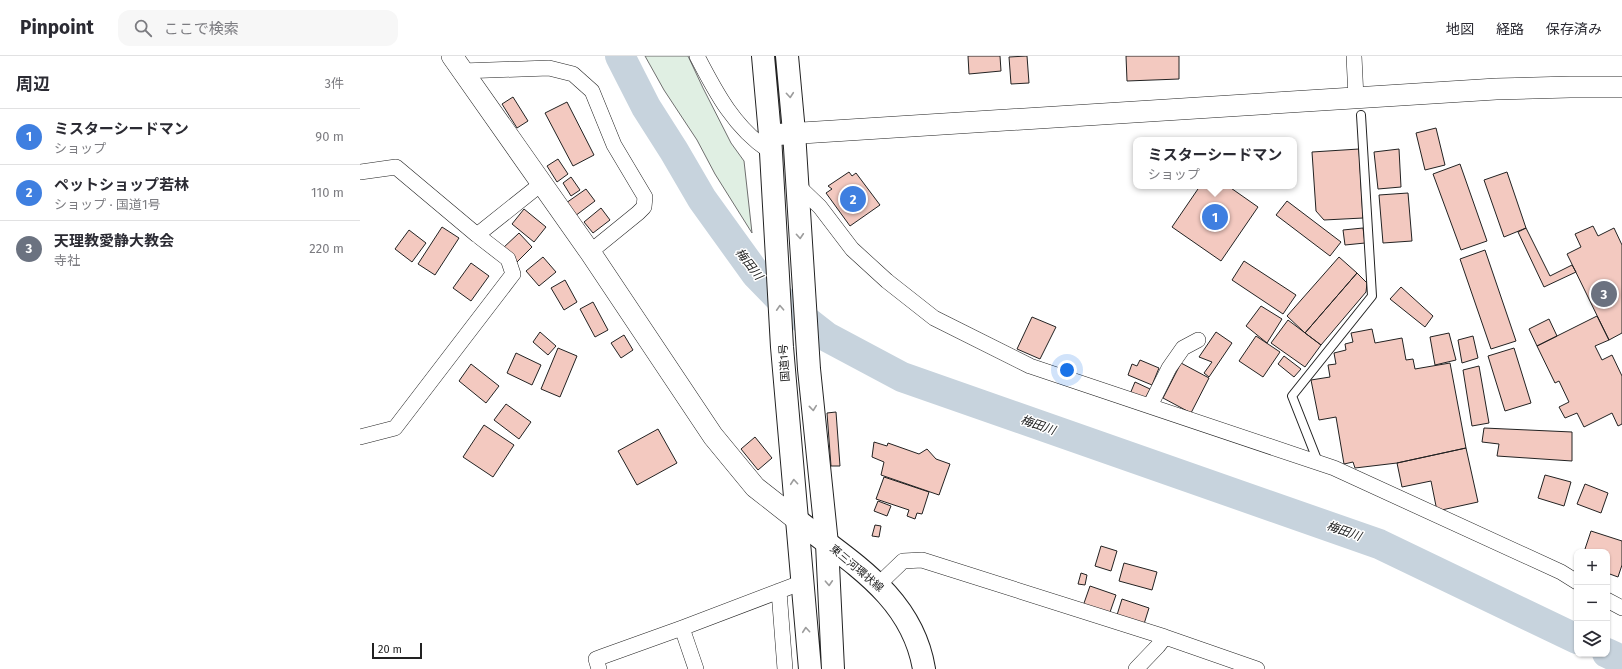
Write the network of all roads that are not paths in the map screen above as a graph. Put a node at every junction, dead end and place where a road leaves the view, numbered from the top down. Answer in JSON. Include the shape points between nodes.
{"nodes":[{"id":1,"x":697,"y":56,"type":"edge"},
{"id":2,"x":762,"y":56,"type":"edge"},
{"id":3,"x":787,"y":56,"type":"edge"},
{"id":4,"x":1354,"y":56,"type":"edge"},
{"id":5,"x":457,"y":64,"type":"edge"},
{"id":6,"x":1622,"y":87,"type":"edge"},
{"id":7,"x":1358,"y":106,"type":"junction"},
{"id":8,"x":794,"y":132,"type":"junction"},
{"id":9,"x":771,"y":143,"type":"junction"},
{"id":10,"x":360,"y":172,"type":"edge"},
{"id":11,"x":541,"y":184,"type":"junction"},
{"id":12,"x":797,"y":191,"type":"junction"},
{"id":13,"x":477,"y":235,"type":"junction"},
{"id":14,"x":590,"y":252,"type":"junction"},
{"id":15,"x":1198,"y":340,"type":"dead end"},
{"id":16,"x":1150,"y":406,"type":"junction"},
{"id":17,"x":360,"y":437,"type":"edge"},
{"id":18,"x":1318,"y":462,"type":"junction"},
{"id":19,"x":797,"y":520,"type":"junction"},
{"id":20,"x":827,"y":544,"type":"junction"},
{"id":21,"x":1574,"y":580,"type":"edge"},
{"id":22,"x":803,"y":582,"type":"junction"},
{"id":23,"x":879,"y":584,"type":"junction"},
{"id":24,"x":779,"y":591,"type":"junction"},
{"id":25,"x":1610,"y":602,"type":"edge"},
{"id":26,"x":1622,"y":608,"type":"edge"},
{"id":27,"x":682,"y":628,"type":"junction"},
{"id":28,"x":1165,"y":637,"type":"junction"},
{"id":29,"x":599,"y":669,"type":"edge"},
{"id":30,"x":696,"y":669,"type":"edge"},
{"id":31,"x":785,"y":669,"type":"edge"},
{"id":32,"x":810,"y":669,"type":"edge"},
{"id":33,"x":833,"y":669,"type":"edge"},
{"id":34,"x":924,"y":669,"type":"edge"},
{"id":35,"x":1136,"y":669,"type":"edge"},
{"id":36,"x":1257,"y":669,"type":"edge"}],
"edges":[{"from":1,"to":9,"type":"street","via":[[726,108],[748,134],[760,145]]},
{"from":2,"to":9,"type":"main road","name":"国道1号"},
{"from":3,"to":8,"type":"main road","one_way":true},
{"from":4,"to":7,"type":"street"},
{"from":5,"to":11,"type":"street"},
{"from":5,"to":14,"type":"street","via":[[549,68],[573,74],[592,91],[614,145],[645,197],[641,210]]},
{"from":6,"to":7,"type":"street","via":[[1526,88]]},
{"from":7,"to":8,"type":"street"},
{"from":7,"to":18,"type":"lane","via":[[1372,296],[1292,396]]},
{"from":8,"to":9,"type":"street"},
{"from":8,"to":12,"type":"main road"},
{"from":19,"to":9,"type":"main road","name":"国道1号","one_way":true,"via":[[782,347]]},
{"from":10,"to":13,"type":"street","via":[[396,167]]},
{"from":11,"to":13,"type":"street"},
{"from":11,"to":14,"type":"street"},
{"from":12,"to":16,"type":"street","via":[[820,206],[852,249],[934,318],[1030,366]]},
{"from":12,"to":20,"type":"main road","one_way":true,"via":[[810,369]]},
{"from":13,"to":17,"type":"street","via":[[508,259],[513,274],[395,428]]},
{"from":14,"to":19,"type":"street","via":[[713,436],[755,487]]},
{"from":15,"to":16,"type":"street","via":[[1183,348],[1169,368]]},
{"from":16,"to":18,"type":"street"},
{"from":18,"to":21,"type":"street"},
{"from":19,"to":20,"type":"main road","name":"東三河環状線"},
{"from":19,"to":22,"type":"main road","name":"国道1号"},
{"from":20,"to":23,"type":"main road","name":"東三河環状線"},
{"from":20,"to":33,"type":"main road","one_way":true},
{"from":22,"to":24,"type":"street"},
{"from":32,"to":22,"type":"main road","name":"国道1号","one_way":true},
{"from":23,"to":28,"type":"street","via":[[903,561],[922,560]]},
{"from":23,"to":34,"type":"main road","name":"東三河環状線","via":[[902,612],[909,625],[920,651]]},
{"from":24,"to":27,"type":"street"},
{"from":24,"to":31,"type":"street"},
{"from":25,"to":26,"type":"street"},
{"from":27,"to":29,"type":"street","via":[[596,659]]},
{"from":27,"to":30,"type":"street"},
{"from":28,"to":35,"type":"street"},
{"from":28,"to":36,"type":"street"}]}
